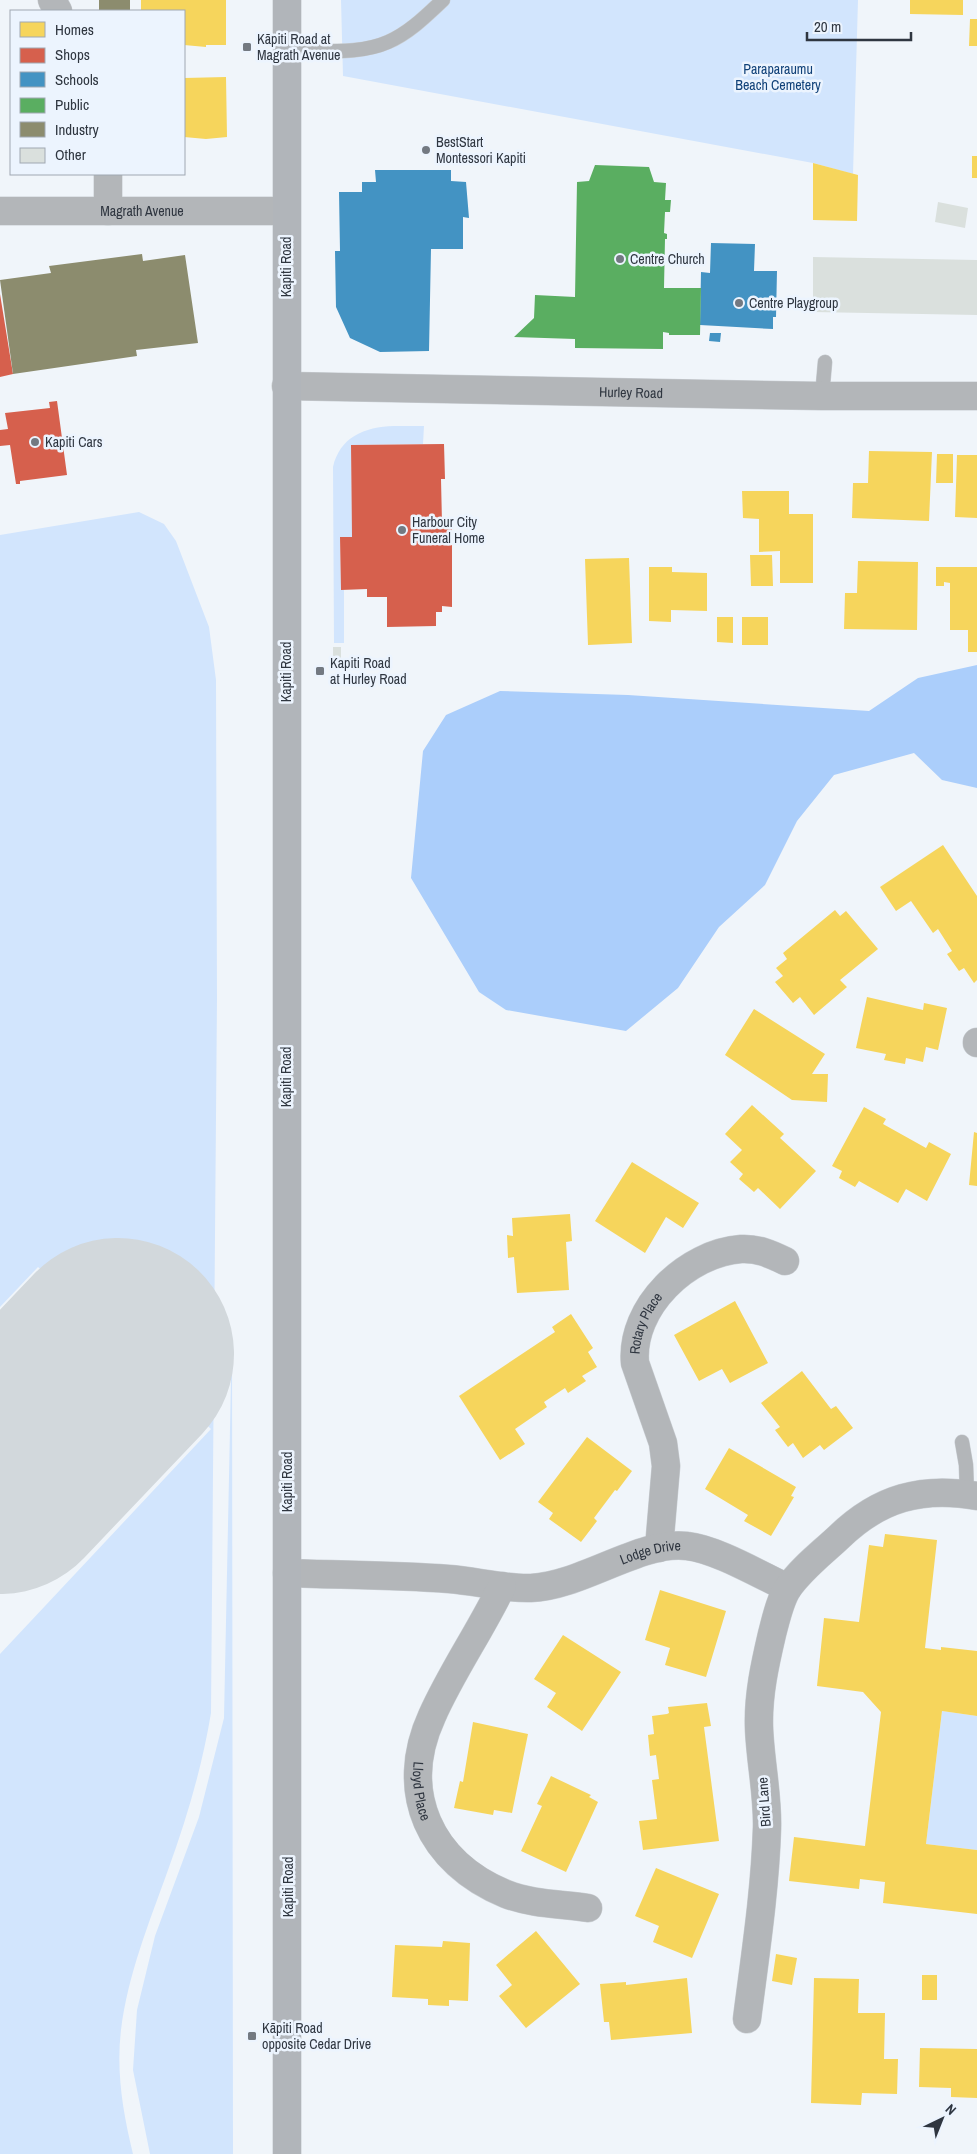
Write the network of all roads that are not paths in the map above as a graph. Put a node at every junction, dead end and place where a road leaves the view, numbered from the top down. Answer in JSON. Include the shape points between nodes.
{"nodes":[{"id":1,"x":287,"y":0,"type":"edge"},
{"id":2,"x":443,"y":0,"type":"edge"},
{"id":3,"x":288,"y":52,"type":"junction"},
{"id":4,"x":108,"y":175,"type":"edge"},
{"id":5,"x":0,"y":211,"type":"edge"},
{"id":6,"x":108,"y":211,"type":"junction"},
{"id":7,"x":286,"y":211,"type":"junction"},
{"id":8,"x":825,"y":362,"type":"dead end"},
{"id":9,"x":286,"y":386,"type":"junction"},
{"id":10,"x":822,"y":396,"type":"junction"},
{"id":11,"x":977,"y":396,"type":"edge"},
{"id":12,"x":785,"y":1261,"type":"dead end"},
{"id":13,"x":962,"y":1442,"type":"dead end"},
{"id":14,"x":972,"y":1495,"type":"edge"},
{"id":15,"x":658,"y":1548,"type":"junction"},
{"id":16,"x":287,"y":1573,"type":"junction"},
{"id":17,"x":502,"y":1586,"type":"junction"},
{"id":18,"x":788,"y":1588,"type":"junction"},
{"id":19,"x":588,"y":1908,"type":"dead end"},
{"id":20,"x":748,"y":2019,"type":"dead end"},
{"id":21,"x":286,"y":2154,"type":"edge"}],
"edges":[{"from":1,"to":3,"type":"main road","name":"Kapiti Road"},
{"from":2,"to":3,"type":"lane","via":[[418,24],[387,43],[364,48]]},
{"from":3,"to":7,"type":"main road","name":"Kapiti Road"},
{"from":4,"to":6,"type":"street"},
{"from":5,"to":6,"type":"street","name":"Magrath Avenue"},
{"from":6,"to":7,"type":"street","name":"Magrath Avenue"},
{"from":7,"to":9,"type":"main road","name":"Kapiti Road"},
{"from":8,"to":10,"type":"lane"},
{"from":9,"to":10,"type":"street","name":"Hurley Road"},
{"from":9,"to":16,"type":"main road","name":"Kapiti Road"},
{"from":10,"to":11,"type":"street","name":"Hurley Road"},
{"from":12,"to":15,"type":"street","name":"Rotary Place","via":[[755,1250],[728,1251],[710,1257],[668,1285],[646,1311],[640,1324],[634,1350],[635,1363],[663,1443],[666,1466]]},
{"from":13,"to":14,"type":"lane"},
{"from":14,"to":18,"type":"street","via":[[921,1494],[881,1504],[851,1525]]},
{"from":15,"to":17,"type":"street","name":"Lodge Drive","via":[[554,1585],[531,1588]]},
{"from":15,"to":18,"type":"street","name":"Lodge Drive","via":[[687,1546],[709,1552]]},
{"from":16,"to":17,"type":"street","name":"Lodge Drive","via":[[422,1577]]},
{"from":16,"to":21,"type":"main road","name":"Kapiti Road"},
{"from":17,"to":19,"type":"street","name":"Lloyd Place","via":[[431,1717],[421,1747],[417,1776],[420,1806],[444,1852],[488,1885],[509,1895]]},
{"from":18,"to":20,"type":"street","name":"Bird Lane","via":[[767,1654],[760,1699],[767,1825],[765,1876]]}]}
